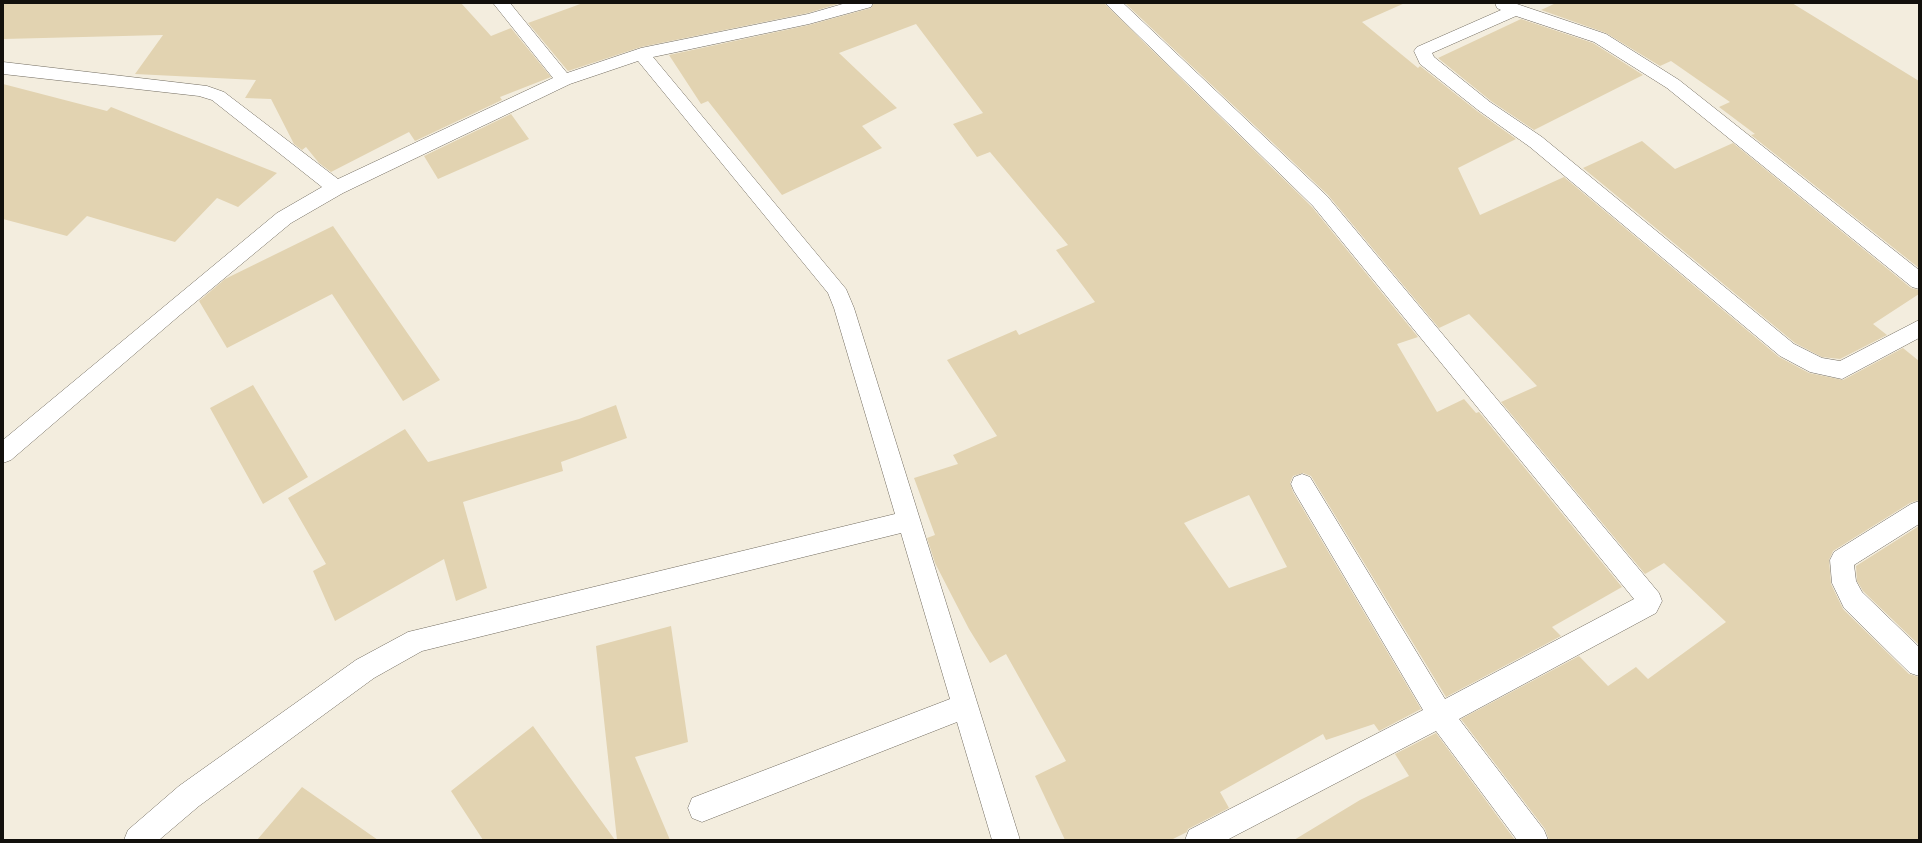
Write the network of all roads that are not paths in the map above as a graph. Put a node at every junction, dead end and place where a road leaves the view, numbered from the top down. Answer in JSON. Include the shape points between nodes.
{"nodes":[{"id":1,"x":501,"y":3,"type":"edge"},
{"id":2,"x":865,"y":3,"type":"edge"},
{"id":3,"x":1113,"y":3,"type":"edge"},
{"id":4,"x":1508,"y":7,"type":"edge"},
{"id":5,"x":641,"y":54,"type":"junction"},
{"id":6,"x":3,"y":68,"type":"edge"},
{"id":7,"x":564,"y":80,"type":"junction"},
{"id":8,"x":336,"y":188,"type":"junction"},
{"id":9,"x":1919,"y":281,"type":"edge"},
{"id":10,"x":1919,"y":328,"type":"edge"},
{"id":11,"x":3,"y":453,"type":"edge"},
{"id":12,"x":1302,"y":484,"type":"dead end"},
{"id":13,"x":1919,"y":510,"type":"edge"},
{"id":14,"x":909,"y":521,"type":"junction"},
{"id":15,"x":1919,"y":664,"type":"edge"},
{"id":16,"x":966,"y":706,"type":"junction"},
{"id":17,"x":1440,"y":715,"type":"junction"},
{"id":18,"x":702,"y":808,"type":"dead end"},
{"id":19,"x":138,"y":840,"type":"edge"},
{"id":20,"x":1006,"y":840,"type":"edge"},
{"id":21,"x":1199,"y":840,"type":"edge"},
{"id":22,"x":1534,"y":840,"type":"edge"}],
"edges":[{"from":1,"to":7,"type":"street"},
{"from":2,"to":5,"type":"street","via":[[808,19]]},
{"from":3,"to":17,"type":"street","via":[[1320,201],[1650,601],[1646,606]]},
{"from":4,"to":9,"type":"street","via":[[1600,38],[1673,84]]},
{"from":4,"to":10,"type":"street","via":[[1423,51],[1426,60],[1484,106],[1536,142],[1787,350],[1818,366],[1842,370]]},
{"from":5,"to":7,"type":"street"},
{"from":5,"to":14,"type":"street","via":[[836,289]]},
{"from":6,"to":8,"type":"street","via":[[201,90],[218,96]]},
{"from":7,"to":8,"type":"street"},
{"from":8,"to":11,"type":"street","via":[[284,218],[166,314]]},
{"from":12,"to":17,"type":"street"},
{"from":13,"to":15,"type":"street","via":[[1842,560],[1844,583],[1853,600]]},
{"from":14,"to":16,"type":"street"},
{"from":14,"to":19,"type":"street","via":[[417,640],[365,669],[189,796]]},
{"from":16,"to":18,"type":"street"},
{"from":16,"to":20,"type":"street"},
{"from":17,"to":21,"type":"street"},
{"from":17,"to":22,"type":"street"}]}
